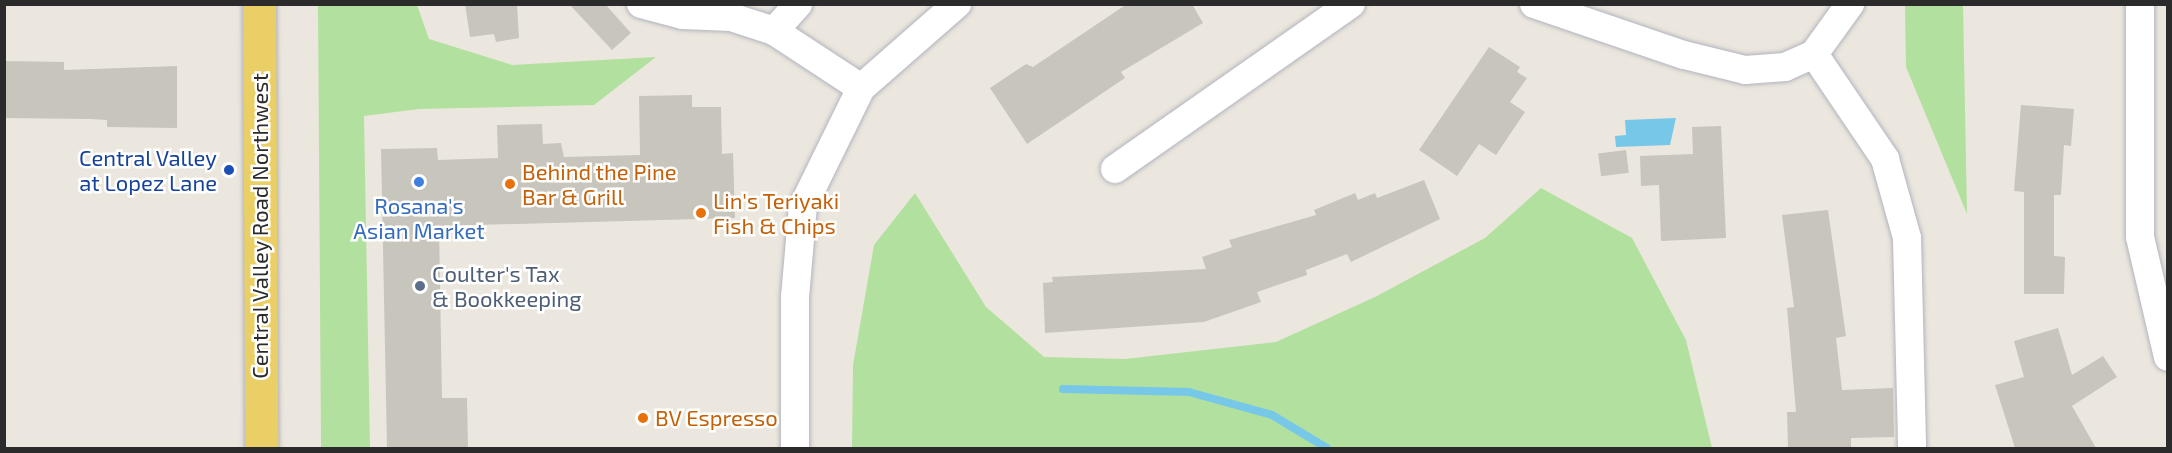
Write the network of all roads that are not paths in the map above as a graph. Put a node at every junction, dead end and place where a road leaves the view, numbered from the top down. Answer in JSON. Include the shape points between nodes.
{"nodes":[{"id":1,"x":259,"y":4,"type":"edge"},
{"id":2,"x":641,"y":4,"type":"edge"},
{"id":3,"x":798,"y":4,"type":"edge"},
{"id":4,"x":957,"y":4,"type":"edge"},
{"id":5,"x":1351,"y":4,"type":"edge"},
{"id":6,"x":1534,"y":4,"type":"edge"},
{"id":7,"x":1850,"y":4,"type":"edge"},
{"id":8,"x":2140,"y":4,"type":"edge"},
{"id":9,"x":774,"y":31,"type":"junction"},
{"id":10,"x":1814,"y":54,"type":"junction"},
{"id":11,"x":861,"y":88,"type":"junction"},
{"id":12,"x":1115,"y":170,"type":"dead end"},
{"id":13,"x":2168,"y":357,"type":"edge"},
{"id":14,"x":261,"y":448,"type":"edge"},
{"id":15,"x":795,"y":448,"type":"edge"},
{"id":16,"x":1912,"y":448,"type":"edge"}],
"edges":[{"from":1,"to":14,"type":"main road","name":"Central Valley Road Northwest"},
{"from":2,"to":9,"type":"street","via":[[683,15],[731,17]]},
{"from":3,"to":9,"type":"street"},
{"from":4,"to":11,"type":"street"},
{"from":5,"to":12,"type":"street"},
{"from":6,"to":10,"type":"street","via":[[1684,55],[1745,70],[1785,67]]},
{"from":7,"to":10,"type":"street"},
{"from":8,"to":13,"type":"street","via":[[2140,237]]},
{"from":9,"to":11,"type":"street"},
{"from":10,"to":16,"type":"street","via":[[1885,159],[1907,238]]},
{"from":11,"to":15,"type":"street","via":[[803,206],[795,297]]}]}
